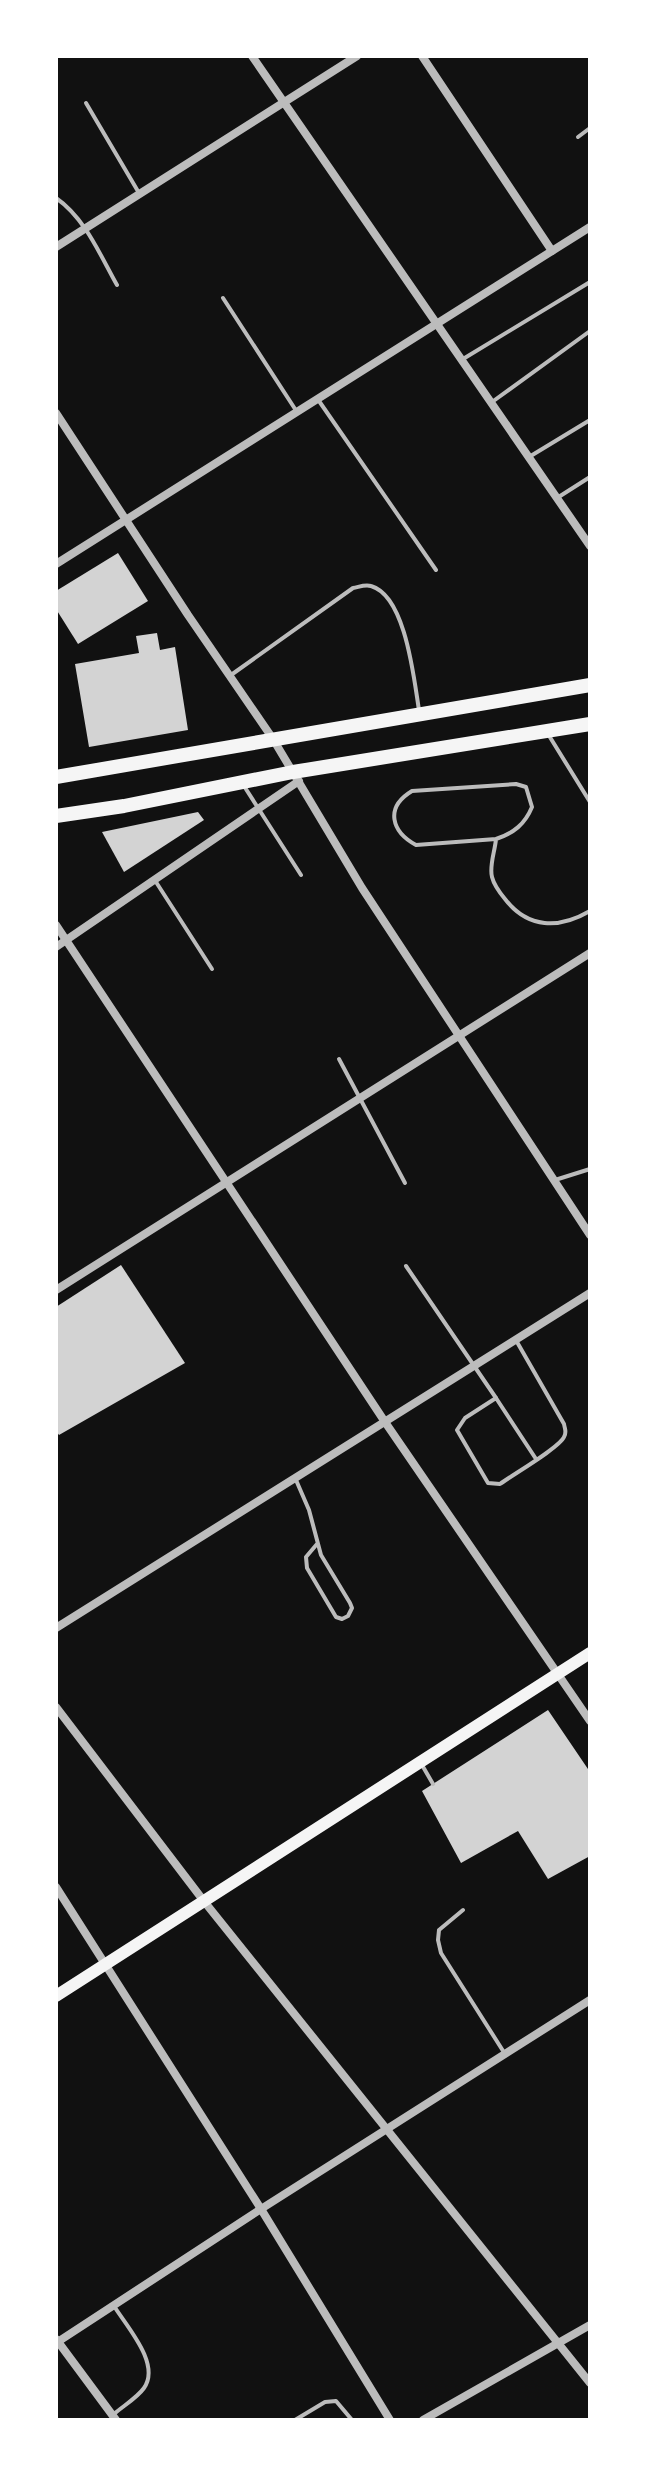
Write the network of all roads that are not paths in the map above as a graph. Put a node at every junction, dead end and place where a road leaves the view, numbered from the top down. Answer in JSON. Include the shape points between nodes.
{"nodes":[{"id":1,"x":252,"y":56,"type":"edge"},
{"id":2,"x":357,"y":56,"type":"edge"},
{"id":3,"x":422,"y":56,"type":"edge"},
{"id":4,"x":86,"y":103,"type":"dead end"},
{"id":5,"x":284,"y":103,"type":"junction"},
{"id":6,"x":590,"y":128,"type":"edge"},
{"id":7,"x":578,"y":137,"type":"dead end"},
{"id":8,"x":139,"y":193,"type":"junction"},
{"id":9,"x":56,"y":198,"type":"edge"},
{"id":10,"x":590,"y":227,"type":"edge"},
{"id":11,"x":84,"y":228,"type":"junction"},
{"id":12,"x":56,"y":247,"type":"edge"},
{"id":13,"x":552,"y":251,"type":"junction"},
{"id":14,"x":590,"y":284,"type":"edge"},
{"id":15,"x":117,"y":285,"type":"dead end"},
{"id":16,"x":223,"y":298,"type":"dead end"},
{"id":17,"x":437,"y":323,"type":"junction"},
{"id":18,"x":590,"y":331,"type":"edge"},
{"id":19,"x":463,"y":359,"type":"junction"},
{"id":20,"x":317,"y":399,"type":"junction"},
{"id":21,"x":492,"y":402,"type":"junction"},
{"id":22,"x":297,"y":412,"type":"junction"},
{"id":23,"x":56,"y":413,"type":"edge"},
{"id":24,"x":590,"y":420,"type":"edge"},
{"id":25,"x":529,"y":457,"type":"junction"},
{"id":26,"x":590,"y":477,"type":"edge"},
{"id":27,"x":557,"y":498,"type":"junction"},
{"id":28,"x":126,"y":521,"type":"junction"},
{"id":29,"x":590,"y":546,"type":"edge"},
{"id":30,"x":56,"y":564,"type":"edge"},
{"id":31,"x":436,"y":570,"type":"dead end"},
{"id":32,"x":230,"y":676,"type":"junction"},
{"id":33,"x":590,"y":685,"type":"edge"},
{"id":34,"x":420,"y":713,"type":"junction"},
{"id":35,"x":590,"y":724,"type":"edge"},
{"id":36,"x":547,"y":732,"type":"junction"},
{"id":37,"x":273,"y":739,"type":"junction"},
{"id":38,"x":56,"y":777,"type":"edge"},
{"id":39,"x":296,"y":777,"type":"junction"},
{"id":40,"x":241,"y":782,"type":"junction"},
{"id":41,"x":590,"y":802,"type":"edge"},
{"id":42,"x":258,"y":808,"type":"junction"},
{"id":43,"x":56,"y":816,"type":"edge"},
{"id":44,"x":496,"y":839,"type":"junction"},
{"id":45,"x":301,"y":875,"type":"dead end"},
{"id":46,"x":155,"y":879,"type":"junction"},
{"id":47,"x":590,"y":911,"type":"edge"},
{"id":48,"x":56,"y":925,"type":"edge"},
{"id":49,"x":66,"y":940,"type":"junction"},
{"id":50,"x":56,"y":947,"type":"edge"},
{"id":51,"x":590,"y":953,"type":"edge"},
{"id":52,"x":212,"y":969,"type":"dead end"},
{"id":53,"x":459,"y":1035,"type":"junction"},
{"id":54,"x":339,"y":1059,"type":"dead end"},
{"id":55,"x":361,"y":1096,"type":"junction"},
{"id":56,"x":590,"y":1169,"type":"edge"},
{"id":57,"x":553,"y":1180,"type":"junction"},
{"id":58,"x":228,"y":1182,"type":"junction"},
{"id":59,"x":405,"y":1183,"type":"dead end"},
{"id":60,"x":590,"y":1235,"type":"edge"},
{"id":61,"x":406,"y":1266,"type":"dead end"},
{"id":62,"x":56,"y":1290,"type":"edge"},
{"id":63,"x":590,"y":1293,"type":"edge"},
{"id":64,"x":515,"y":1340,"type":"junction"},
{"id":65,"x":474,"y":1366,"type":"junction"},
{"id":66,"x":496,"y":1398,"type":"junction"},
{"id":67,"x":385,"y":1422,"type":"junction"},
{"id":68,"x":536,"y":1459,"type":"junction"},
{"id":69,"x":295,"y":1479,"type":"junction"},
{"id":70,"x":317,"y":1544,"type":"junction"},
{"id":71,"x":56,"y":1628,"type":"edge"},
{"id":72,"x":590,"y":1653,"type":"edge"},
{"id":73,"x":558,"y":1674,"type":"junction"},
{"id":74,"x":56,"y":1707,"type":"edge"},
{"id":75,"x":590,"y":1721,"type":"edge"},
{"id":76,"x":420,"y":1763,"type":"junction"},
{"id":77,"x":433,"y":1784,"type":"dead end"},
{"id":78,"x":56,"y":1887,"type":"edge"},
{"id":79,"x":203,"y":1900,"type":"junction"},
{"id":80,"x":463,"y":1910,"type":"dead end"},
{"id":81,"x":105,"y":1965,"type":"junction"},
{"id":82,"x":56,"y":1996,"type":"edge"},
{"id":83,"x":590,"y":2000,"type":"edge"},
{"id":84,"x":505,"y":2054,"type":"junction"},
{"id":85,"x":388,"y":2129,"type":"junction"},
{"id":86,"x":261,"y":2209,"type":"junction"},
{"id":87,"x":114,"y":2305,"type":"junction"},
{"id":88,"x":590,"y":2325,"type":"edge"},
{"id":89,"x":57,"y":2341,"type":"edge"},
{"id":90,"x":560,"y":2343,"type":"junction"},
{"id":91,"x":590,"y":2383,"type":"edge"},
{"id":92,"x":114,"y":2418,"type":"edge"},
{"id":93,"x":295,"y":2420,"type":"edge"},
{"id":94,"x":352,"y":2420,"type":"edge"},
{"id":95,"x":390,"y":2420,"type":"edge"},
{"id":96,"x":423,"y":2420,"type":"edge"}],
"edges":[{"from":1,"to":5,"type":"street"},
{"from":2,"to":5,"type":"street"},
{"from":3,"to":13,"type":"street"},
{"from":4,"to":8,"type":"lane"},
{"from":5,"to":8,"type":"street"},
{"from":5,"to":17,"type":"street"},
{"from":6,"to":7,"type":"lane"},
{"from":8,"to":11,"type":"street"},
{"from":9,"to":11,"type":"lane"},
{"from":10,"to":13,"type":"street"},
{"from":11,"to":12,"type":"street"},
{"from":11,"to":15,"type":"lane"},
{"from":13,"to":17,"type":"street"},
{"from":14,"to":19,"type":"lane"},
{"from":16,"to":22,"type":"lane"},
{"from":17,"to":19,"type":"street"},
{"from":17,"to":20,"type":"street"},
{"from":18,"to":21,"type":"lane"},
{"from":19,"to":21,"type":"street"},
{"from":20,"to":22,"type":"street"},
{"from":20,"to":31,"type":"lane"},
{"from":21,"to":25,"type":"street"},
{"from":22,"to":28,"type":"street"},
{"from":23,"to":28,"type":"street"},
{"from":24,"to":25,"type":"lane"},
{"from":25,"to":27,"type":"street"},
{"from":26,"to":27,"type":"lane"},
{"from":27,"to":29,"type":"street"},
{"from":28,"to":30,"type":"street"},
{"from":28,"to":32,"type":"street"},
{"from":32,"to":34,"type":"lane","via":[[353,588],[369,585],[383,592],[399,618]]},
{"from":32,"to":37,"type":"street"},
{"from":33,"to":34,"type":"main road"},
{"from":34,"to":37,"type":"main road"},
{"from":35,"to":36,"type":"main road"},
{"from":36,"to":39,"type":"main road"},
{"from":36,"to":41,"type":"lane"},
{"from":37,"to":38,"type":"main road"},
{"from":37,"to":39,"type":"street"},
{"from":39,"to":40,"type":"main road"},
{"from":39,"to":42,"type":"street"},
{"from":39,"to":53,"type":"street"},
{"from":40,"to":42,"type":"lane"},
{"from":40,"to":43,"type":"main road"},
{"from":42,"to":45,"type":"lane"},
{"from":42,"to":46,"type":"street"},
{"from":44,"to":44,"type":"lane","via":[[513,833],[529,816],[526,787],[412,791],[403,797],[394,821],[416,845]]},
{"from":44,"to":47,"type":"lane","via":[[491,875],[519,915],[548,925]]},
{"from":46,"to":49,"type":"street"},
{"from":46,"to":52,"type":"lane"},
{"from":48,"to":49,"type":"street"},
{"from":49,"to":50,"type":"street"},
{"from":49,"to":58,"type":"street"},
{"from":51,"to":53,"type":"street"},
{"from":53,"to":55,"type":"street"},
{"from":53,"to":57,"type":"street"},
{"from":54,"to":55,"type":"lane"},
{"from":55,"to":58,"type":"street"},
{"from":55,"to":59,"type":"lane"},
{"from":56,"to":57,"type":"lane"},
{"from":57,"to":60,"type":"street"},
{"from":58,"to":62,"type":"street"},
{"from":58,"to":67,"type":"street"},
{"from":61,"to":65,"type":"lane"},
{"from":63,"to":64,"type":"street"},
{"from":64,"to":65,"type":"street"},
{"from":64,"to":68,"type":"lane","via":[[566,1432]]},
{"from":65,"to":66,"type":"lane"},
{"from":65,"to":67,"type":"street"},
{"from":66,"to":68,"type":"lane"},
{"from":66,"to":68,"type":"lane","via":[[465,1418],[457,1430],[488,1483],[500,1484]]},
{"from":67,"to":69,"type":"street"},
{"from":67,"to":73,"type":"street"},
{"from":69,"to":70,"type":"lane"},
{"from":69,"to":71,"type":"street"},
{"from":70,"to":70,"type":"lane","via":[[305,1563],[331,1611],[342,1619],[352,1608]]},
{"from":72,"to":73,"type":"main road"},
{"from":73,"to":75,"type":"street"},
{"from":73,"to":76,"type":"main road"},
{"from":74,"to":79,"type":"street"},
{"from":76,"to":77,"type":"lane"},
{"from":76,"to":79,"type":"main road"},
{"from":78,"to":81,"type":"street"},
{"from":79,"to":81,"type":"main road"},
{"from":79,"to":85,"type":"street"},
{"from":80,"to":84,"type":"lane","via":[[439,1930],[441,1953]]},
{"from":81,"to":82,"type":"main road"},
{"from":81,"to":86,"type":"street"},
{"from":83,"to":84,"type":"street"},
{"from":84,"to":85,"type":"street"},
{"from":85,"to":86,"type":"street"},
{"from":85,"to":90,"type":"street"},
{"from":86,"to":87,"type":"street"},
{"from":86,"to":95,"type":"street"},
{"from":87,"to":89,"type":"street"},
{"from":87,"to":92,"type":"lane","via":[[149,2371],[145,2387]]},
{"from":88,"to":90,"type":"street"},
{"from":89,"to":92,"type":"street"},
{"from":90,"to":91,"type":"street"},
{"from":90,"to":96,"type":"street"},
{"from":93,"to":94,"type":"lane","via":[[336,2401]]}]}
